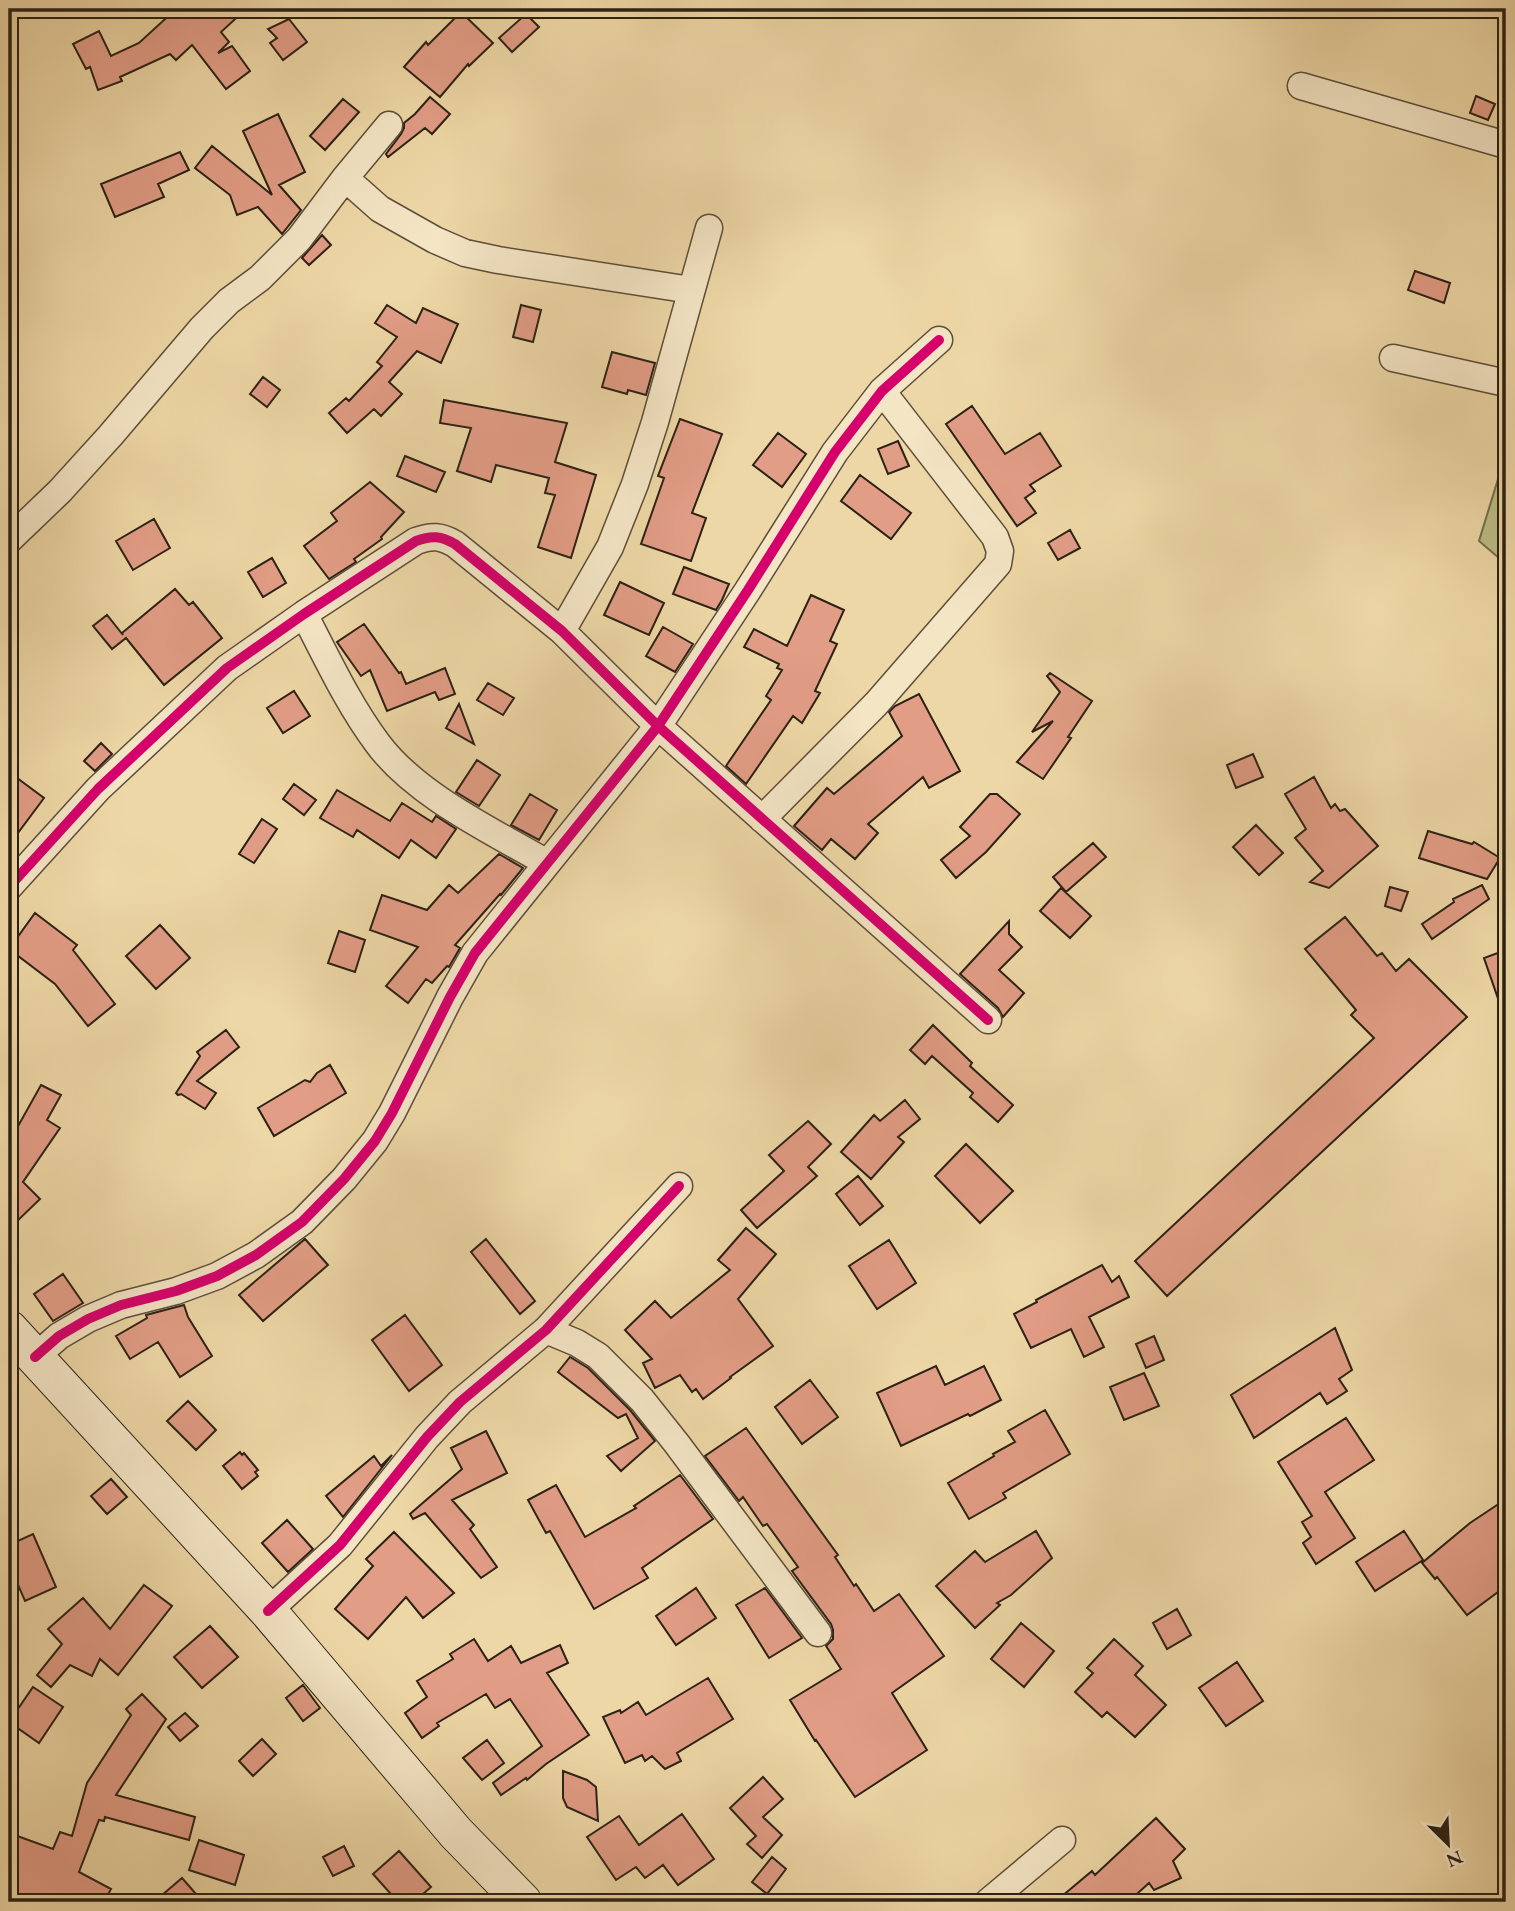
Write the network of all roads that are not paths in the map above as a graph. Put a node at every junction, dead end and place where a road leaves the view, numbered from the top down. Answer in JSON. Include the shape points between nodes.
{"nodes":[{"id":1,"x":1301,"y":86,"type":"dead end"},
{"id":2,"x":389,"y":125,"type":"dead end"},
{"id":3,"x":1506,"y":145,"type":"edge"},
{"id":4,"x":345,"y":178,"type":"junction"},
{"id":5,"x":709,"y":228,"type":"dead end"},
{"id":6,"x":691,"y":290,"type":"junction"},
{"id":7,"x":939,"y":340,"type":"dead end"},
{"id":8,"x":1394,"y":358,"type":"dead end"},
{"id":9,"x":1506,"y":383,"type":"edge"},
{"id":10,"x":882,"y":391,"type":"junction"},
{"id":11,"x":9,"y":540,"type":"edge"},
{"id":12,"x":304,"y":614,"type":"junction"},
{"id":13,"x":562,"y":631,"type":"junction"},
{"id":14,"x":657,"y":726,"type":"junction"},
{"id":15,"x":762,"y":819,"type":"junction"},
{"id":16,"x":547,"y":863,"type":"junction"},
{"id":17,"x":9,"y":887,"type":"edge"},
{"id":18,"x":988,"y":1020,"type":"dead end"},
{"id":19,"x":679,"y":1186,"type":"dead end"},
{"id":20,"x":9,"y":1329,"type":"edge"},
{"id":21,"x":546,"y":1330,"type":"junction"},
{"id":22,"x":35,"y":1357,"type":"junction"},
{"id":23,"x":268,"y":1611,"type":"junction"},
{"id":24,"x":818,"y":1633,"type":"dead end"},
{"id":25,"x":1062,"y":1840,"type":"dead end"},
{"id":26,"x":523,"y":1902,"type":"edge"},
{"id":27,"x":988,"y":1902,"type":"edge"}],
"edges":[{"from":1,"to":3,"type":"street"},
{"from":2,"to":4,"type":"street"},
{"from":4,"to":6,"type":"street","via":[[380,209],[466,253]]},
{"from":4,"to":11,"type":"street","via":[[291,248],[202,328],[60,491]]},
{"from":5,"to":6,"type":"street"},
{"from":6,"to":13,"type":"street","via":[[635,484],[610,547]]},
{"from":7,"to":10,"type":"street"},
{"from":8,"to":9,"type":"street"},
{"from":10,"to":14,"type":"street","via":[[835,452]]},
{"from":10,"to":15,"type":"street","via":[[995,537],[998,564],[876,704]]},
{"from":12,"to":13,"type":"street","via":[[429,536],[455,544]]},
{"from":12,"to":16,"type":"street","via":[[352,704],[379,745],[407,774],[451,807]]},
{"from":12,"to":17,"type":"street","via":[[227,668],[98,789]]},
{"from":13,"to":14,"type":"street"},
{"from":14,"to":15,"type":"street"},
{"from":14,"to":16,"type":"street"},
{"from":15,"to":18,"type":"street"},
{"from":16,"to":22,"type":"street","via":[[475,953],[375,1141],[302,1222],[218,1276],[88,1319]]},
{"from":19,"to":21,"type":"street"},
{"from":20,"to":22,"type":"main road"},
{"from":21,"to":23,"type":"street","via":[[460,1402],[340,1545]]},
{"from":21,"to":24,"type":"street","via":[[598,1356],[642,1400]]},
{"from":22,"to":23,"type":"main road"},
{"from":23,"to":26,"type":"main road","via":[[456,1833]]},
{"from":25,"to":27,"type":"street"}]}
